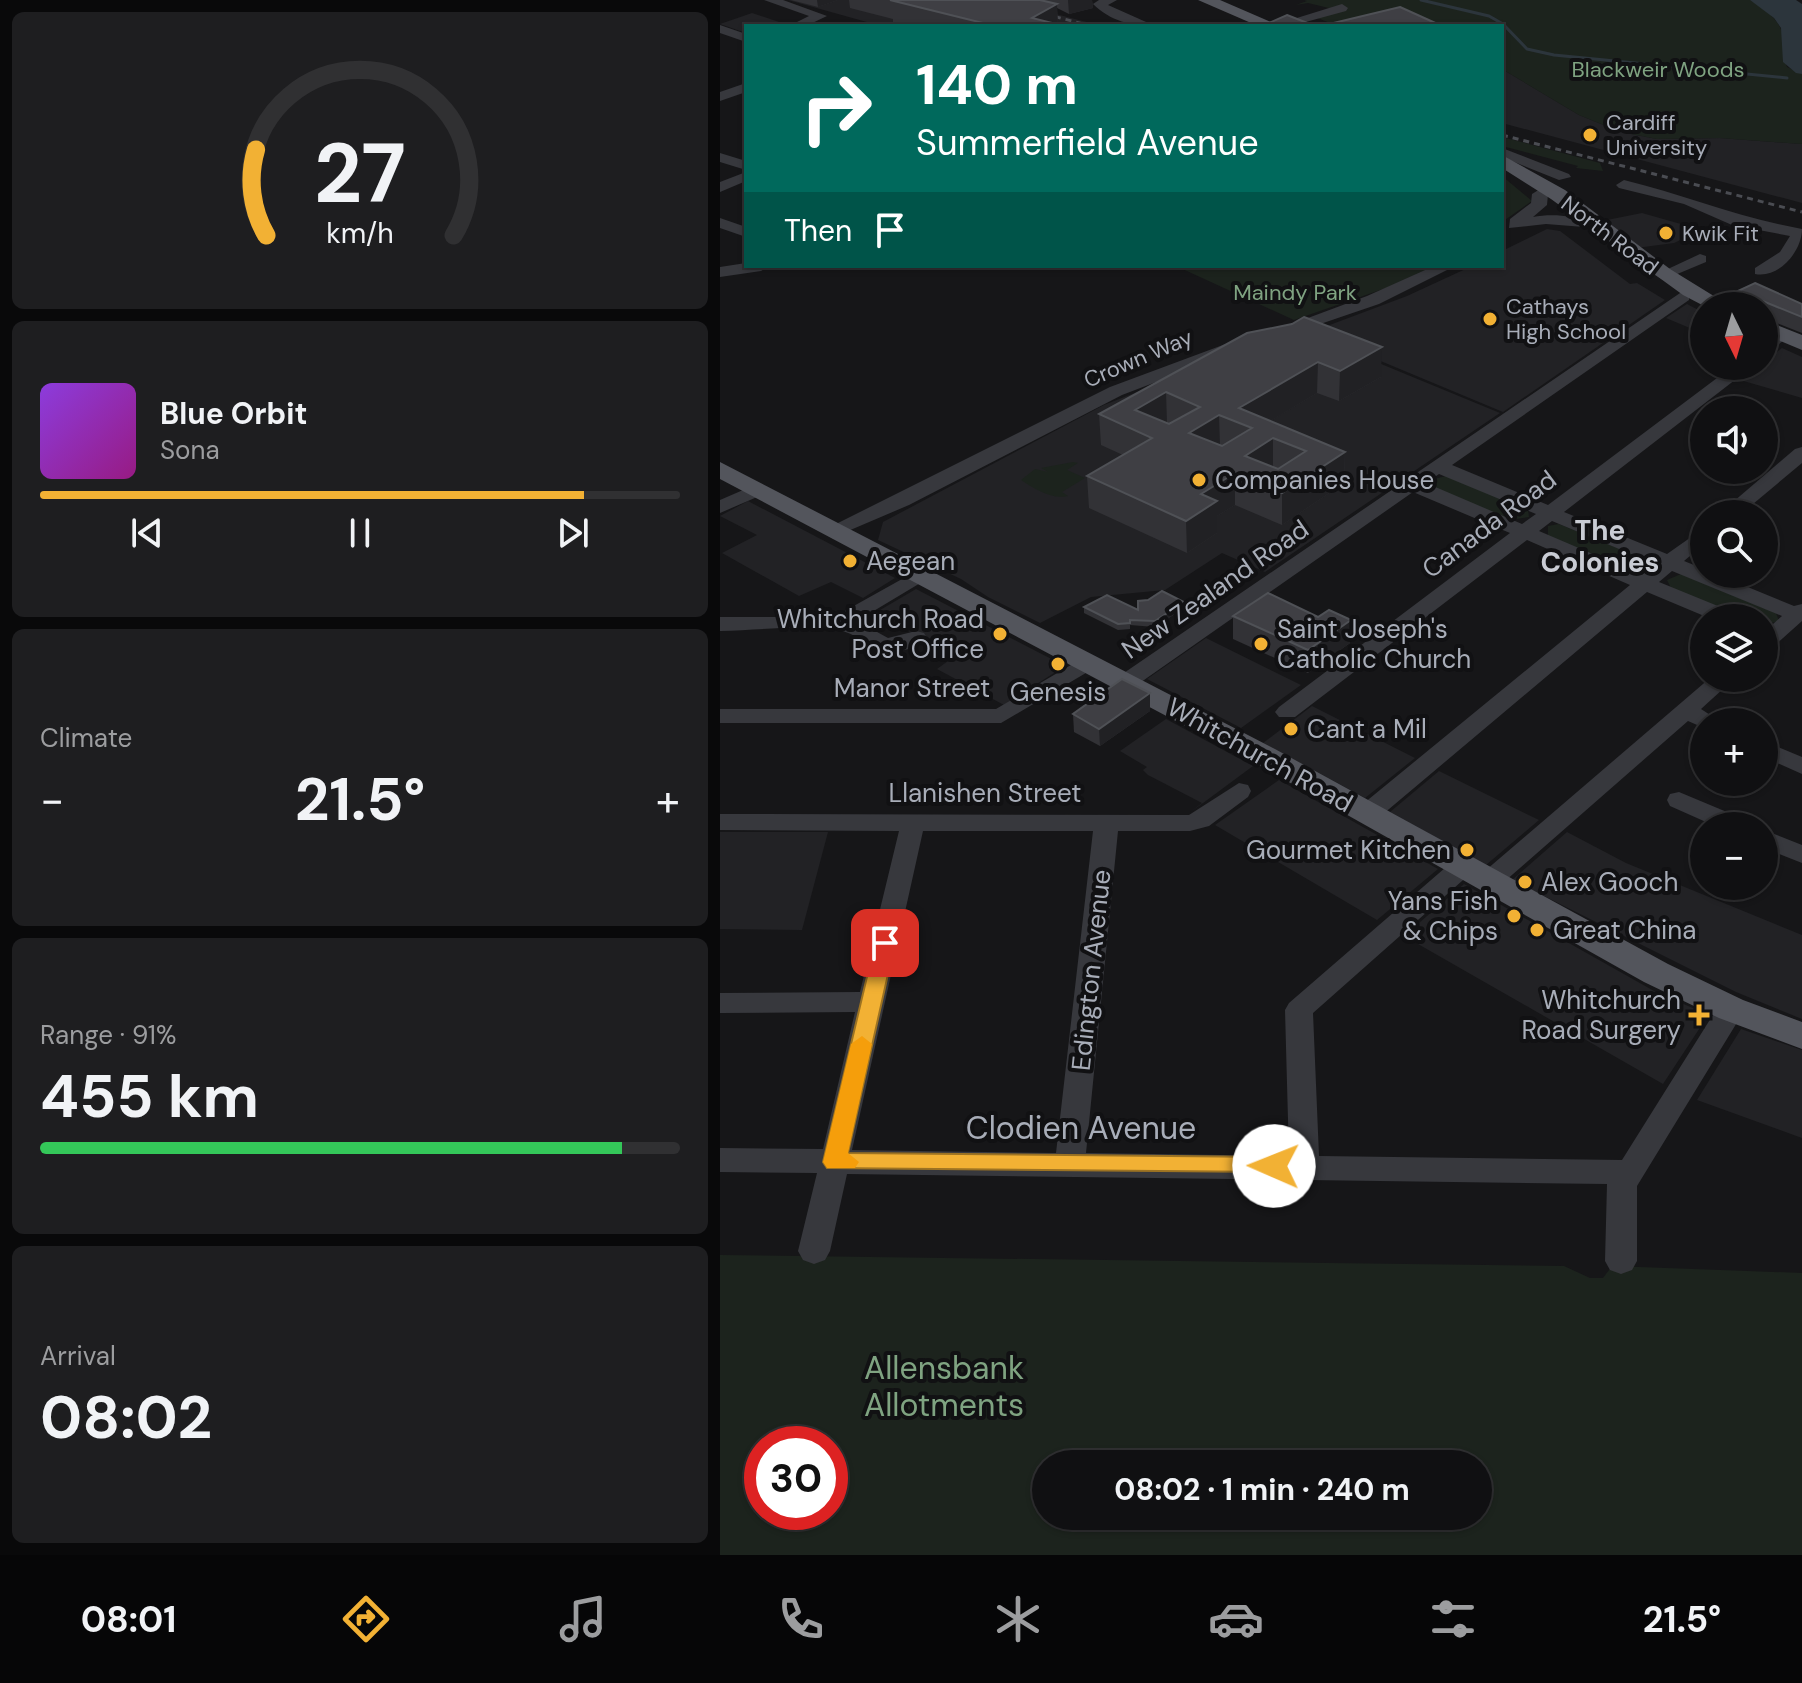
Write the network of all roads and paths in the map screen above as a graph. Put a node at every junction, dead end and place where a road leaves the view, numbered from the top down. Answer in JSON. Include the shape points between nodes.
{"nodes":[{"id":1,"x":770,"y":0,"type":"edge"},
{"id":2,"x":1111,"y":0,"type":"edge"},
{"id":3,"x":1206,"y":0,"type":"edge"},
{"id":4,"x":1342,"y":8,"type":"dead end"},
{"id":5,"x":1297,"y":9,"type":"dead end"},
{"id":6,"x":1314,"y":16,"type":"junction"},
{"id":7,"x":800,"y":24,"type":"edge"},
{"id":8,"x":1143,"y":24,"type":"edge"},
{"id":9,"x":1269,"y":24,"type":"edge"},
{"id":10,"x":1282,"y":24,"type":"edge"},
{"id":11,"x":720,"y":29,"type":"edge"},
{"id":12,"x":720,"y":35,"type":"edge"},
{"id":13,"x":740,"y":40,"type":"edge"},
{"id":14,"x":744,"y":88,"type":"edge"},
{"id":15,"x":720,"y":98,"type":"edge"},
{"id":16,"x":744,"y":107,"type":"edge"},
{"id":17,"x":720,"y":157,"type":"edge"},
{"id":18,"x":1506,"y":161,"type":"edge"},
{"id":19,"x":744,"y":165,"type":"edge"},
{"id":20,"x":744,"y":177,"type":"edge"},
{"id":21,"x":1564,"y":177,"type":"dead end"},
{"id":22,"x":1624,"y":185,"type":"dead end"},
{"id":23,"x":720,"y":187,"type":"edge"},
{"id":24,"x":1540,"y":194,"type":"junction"},
{"id":25,"x":1577,"y":219,"type":"junction"},
{"id":26,"x":720,"y":223,"type":"edge"},
{"id":27,"x":1514,"y":224,"type":"edge"},
{"id":28,"x":744,"y":231,"type":"edge"},
{"id":29,"x":1800,"y":234,"type":"edge"},
{"id":30,"x":1700,"y":259,"type":"dead end"},
{"id":31,"x":747,"y":268,"type":"edge"},
{"id":32,"x":1443,"y":268,"type":"edge"},
{"id":33,"x":1761,"y":271,"type":"dead end"},
{"id":34,"x":720,"y":272,"type":"edge"},
{"id":35,"x":1663,"y":275,"type":"junction"},
{"id":36,"x":1694,"y":292,"type":"edge"},
{"id":37,"x":1683,"y":296,"type":"junction"},
{"id":38,"x":1690,"y":300,"type":"edge"},
{"id":39,"x":1726,"y":380,"type":"edge"},
{"id":40,"x":1802,"y":453,"type":"edge"},
{"id":41,"x":1437,"y":466,"type":"junction"},
{"id":42,"x":720,"y":469,"type":"edge"},
{"id":43,"x":1411,"y":484,"type":"junction"},
{"id":44,"x":757,"y":490,"type":"junction"},
{"id":45,"x":1746,"y":500,"type":"edge"},
{"id":46,"x":720,"y":507,"type":"edge"},
{"id":47,"x":1550,"y":513,"type":"junction"},
{"id":48,"x":1525,"y":532,"type":"junction"},
{"id":49,"x":840,"y":533,"type":"junction"},
{"id":50,"x":1690,"y":546,"type":"edge"},
{"id":51,"x":1670,"y":562,"type":"junction"},
{"id":52,"x":920,"y":575,"type":"junction"},
{"id":53,"x":1645,"y":583,"type":"junction"},
{"id":54,"x":1694,"y":604,"type":"edge"},
{"id":55,"x":1800,"y":613,"type":"edge"},
{"id":56,"x":842,"y":621,"type":"junction"},
{"id":57,"x":720,"y":624,"type":"edge"},
{"id":58,"x":1778,"y":630,"type":"edge"},
{"id":59,"x":916,"y":638,"type":"dead end"},
{"id":60,"x":1088,"y":662,"type":"junction"},
{"id":61,"x":1126,"y":682,"type":"junction"},
{"id":62,"x":1708,"y":692,"type":"edge"},
{"id":63,"x":1686,"y":711,"type":"junction"},
{"id":64,"x":1287,"y":712,"type":"dead end"},
{"id":65,"x":1690,"y":713,"type":"edge"},
{"id":66,"x":720,"y":716,"type":"edge"},
{"id":67,"x":1778,"y":755,"type":"edge"},
{"id":68,"x":1802,"y":766,"type":"edge"},
{"id":69,"x":1239,"y":791,"type":"dead end"},
{"id":70,"x":1679,"y":800,"type":"dead end"},
{"id":71,"x":1706,"y":812,"type":"edge"},
{"id":72,"x":1367,"y":814,"type":"junction"},
{"id":73,"x":720,"y":822,"type":"edge"},
{"id":74,"x":913,"y":822,"type":"junction"},
{"id":75,"x":1106,"y":823,"type":"junction"},
{"id":76,"x":1778,"y":844,"type":"edge"},
{"id":77,"x":1802,"y":855,"type":"edge"},
{"id":78,"x":1475,"y":874,"type":"junction"},
{"id":79,"x":871,"y":1002,"type":"junction"},
{"id":80,"x":720,"y":1003,"type":"edge"},
{"id":81,"x":1731,"y":1009,"type":"junction"},
{"id":82,"x":1802,"y":1036,"type":"edge"},
{"id":83,"x":720,"y":1160,"type":"edge"},
{"id":84,"x":835,"y":1162,"type":"junction"},
{"id":85,"x":1070,"y":1164,"type":"junction"},
{"id":86,"x":1304,"y":1166,"type":"junction"},
{"id":87,"x":1632,"y":1169,"type":"junction"},
{"id":88,"x":814,"y":1251,"type":"dead end"},
{"id":89,"x":1621,"y":1261,"type":"dead end"}],
"edges":[{"from":1,"to":7,"type":"street","via":[[821,15]]},
{"from":2,"to":8,"type":"street","via":[[1099,4]]},
{"from":3,"to":9,"type":"main road"},
{"from":4,"to":6,"type":"street"},
{"from":5,"to":6,"type":"street"},
{"from":6,"to":10,"type":"street"},
{"from":11,"to":13,"type":"street"},
{"from":12,"to":13,"type":"street"},
{"from":14,"to":15,"type":"street"},
{"from":15,"to":16,"type":"street"},
{"from":17,"to":19,"type":"street"},
{"from":18,"to":21,"type":"street"},
{"from":18,"to":24,"type":"main road","name":"North Road"},
{"from":18,"to":25,"type":"main road","name":"North Road"},
{"from":20,"to":23,"type":"street"},
{"from":22,"to":29,"type":"street","via":[[1695,203],[1743,223]]},
{"from":24,"to":25,"type":"main road","name":"North Road"},
{"from":24,"to":27,"type":"street","via":[[1539,205]]},
{"from":25,"to":27,"type":"street"},
{"from":25,"to":35,"type":"main road","name":"North Road"},
{"from":25,"to":37,"type":"main road","name":"North Road"},
{"from":26,"to":28,"type":"street"},
{"from":29,"to":33,"type":"street","via":[[1786,255]]},
{"from":30,"to":35,"type":"street"},
{"from":31,"to":34,"type":"street"},
{"from":32,"to":49,"type":"street","name":"Crown Way","via":[[1373,300],[1139,381]]},
{"from":35,"to":36,"type":"main road","name":"North Road"},
{"from":37,"to":38,"type":"main road","name":"North Road"},
{"from":37,"to":41,"type":"street","name":"New Zealand Road"},
{"from":39,"to":47,"type":"street","name":"Canada Road"},
{"from":40,"to":45,"type":"street"},
{"from":41,"to":43,"type":"street","name":"New Zealand Road"},
{"from":41,"to":47,"type":"street"},
{"from":42,"to":44,"type":"main road","name":"Whitchurch Road"},
{"from":43,"to":48,"type":"street"},
{"from":43,"to":61,"type":"street","name":"New Zealand Road"},
{"from":44,"to":46,"type":"street"},
{"from":44,"to":49,"type":"main road","name":"Whitchurch Road"},
{"from":47,"to":48,"type":"street","name":"Canada Road"},
{"from":47,"to":51,"type":"street"},
{"from":48,"to":53,"type":"street"},
{"from":48,"to":64,"type":"street","name":"Canada Road"},
{"from":49,"to":52,"type":"main road","name":"Whitchurch Road"},
{"from":50,"to":51,"type":"street"},
{"from":51,"to":53,"type":"street"},
{"from":51,"to":55,"type":"street"},
{"from":52,"to":56,"type":"street"},
{"from":52,"to":60,"type":"main road","name":"Whitchurch Road"},
{"from":53,"to":54,"type":"street"},
{"from":53,"to":72,"type":"street"},
{"from":55,"to":58,"type":"street"},
{"from":56,"to":57,"type":"street"},
{"from":56,"to":59,"type":"street","via":[[885,647]]},
{"from":60,"to":61,"type":"main road","name":"Whitchurch Road"},
{"from":60,"to":66,"type":"street","name":"Manor Street","via":[[1001,716]]},
{"from":61,"to":72,"type":"main road","name":"Whitchurch Road"},
{"from":62,"to":63,"type":"street"},
{"from":63,"to":65,"type":"street"},
{"from":63,"to":78,"type":"street"},
{"from":67,"to":68,"type":"street"},
{"from":69,"to":75,"type":"street","name":"Llanishen Street","via":[[1195,822]]},
{"from":70,"to":71,"type":"street"},
{"from":72,"to":78,"type":"main road","name":"Whitchurch Road"},
{"from":73,"to":74,"type":"street","name":"Llanishen Street"},
{"from":74,"to":75,"type":"street","name":"Llanishen Street"},
{"from":74,"to":79,"type":"street"},
{"from":75,"to":85,"type":"street","name":"Edington Avenue"},
{"from":76,"to":77,"type":"street"},
{"from":78,"to":81,"type":"main road","name":"Whitchurch Road"},
{"from":78,"to":86,"type":"street","via":[[1299,1010]]},
{"from":79,"to":80,"type":"street"},
{"from":79,"to":84,"type":"street"},
{"from":81,"to":82,"type":"main road","name":"Whitchurch Road"},
{"from":81,"to":87,"type":"street"},
{"from":83,"to":84,"type":"street","name":"Clodien Avenue"},
{"from":84,"to":85,"type":"street","name":"Clodien Avenue"},
{"from":84,"to":88,"type":"street"},
{"from":85,"to":86,"type":"street","name":"Clodien Avenue"},
{"from":86,"to":87,"type":"street","name":"Clodien Avenue"},
{"from":87,"to":89,"type":"street","via":[[1622,1184]]}]}
